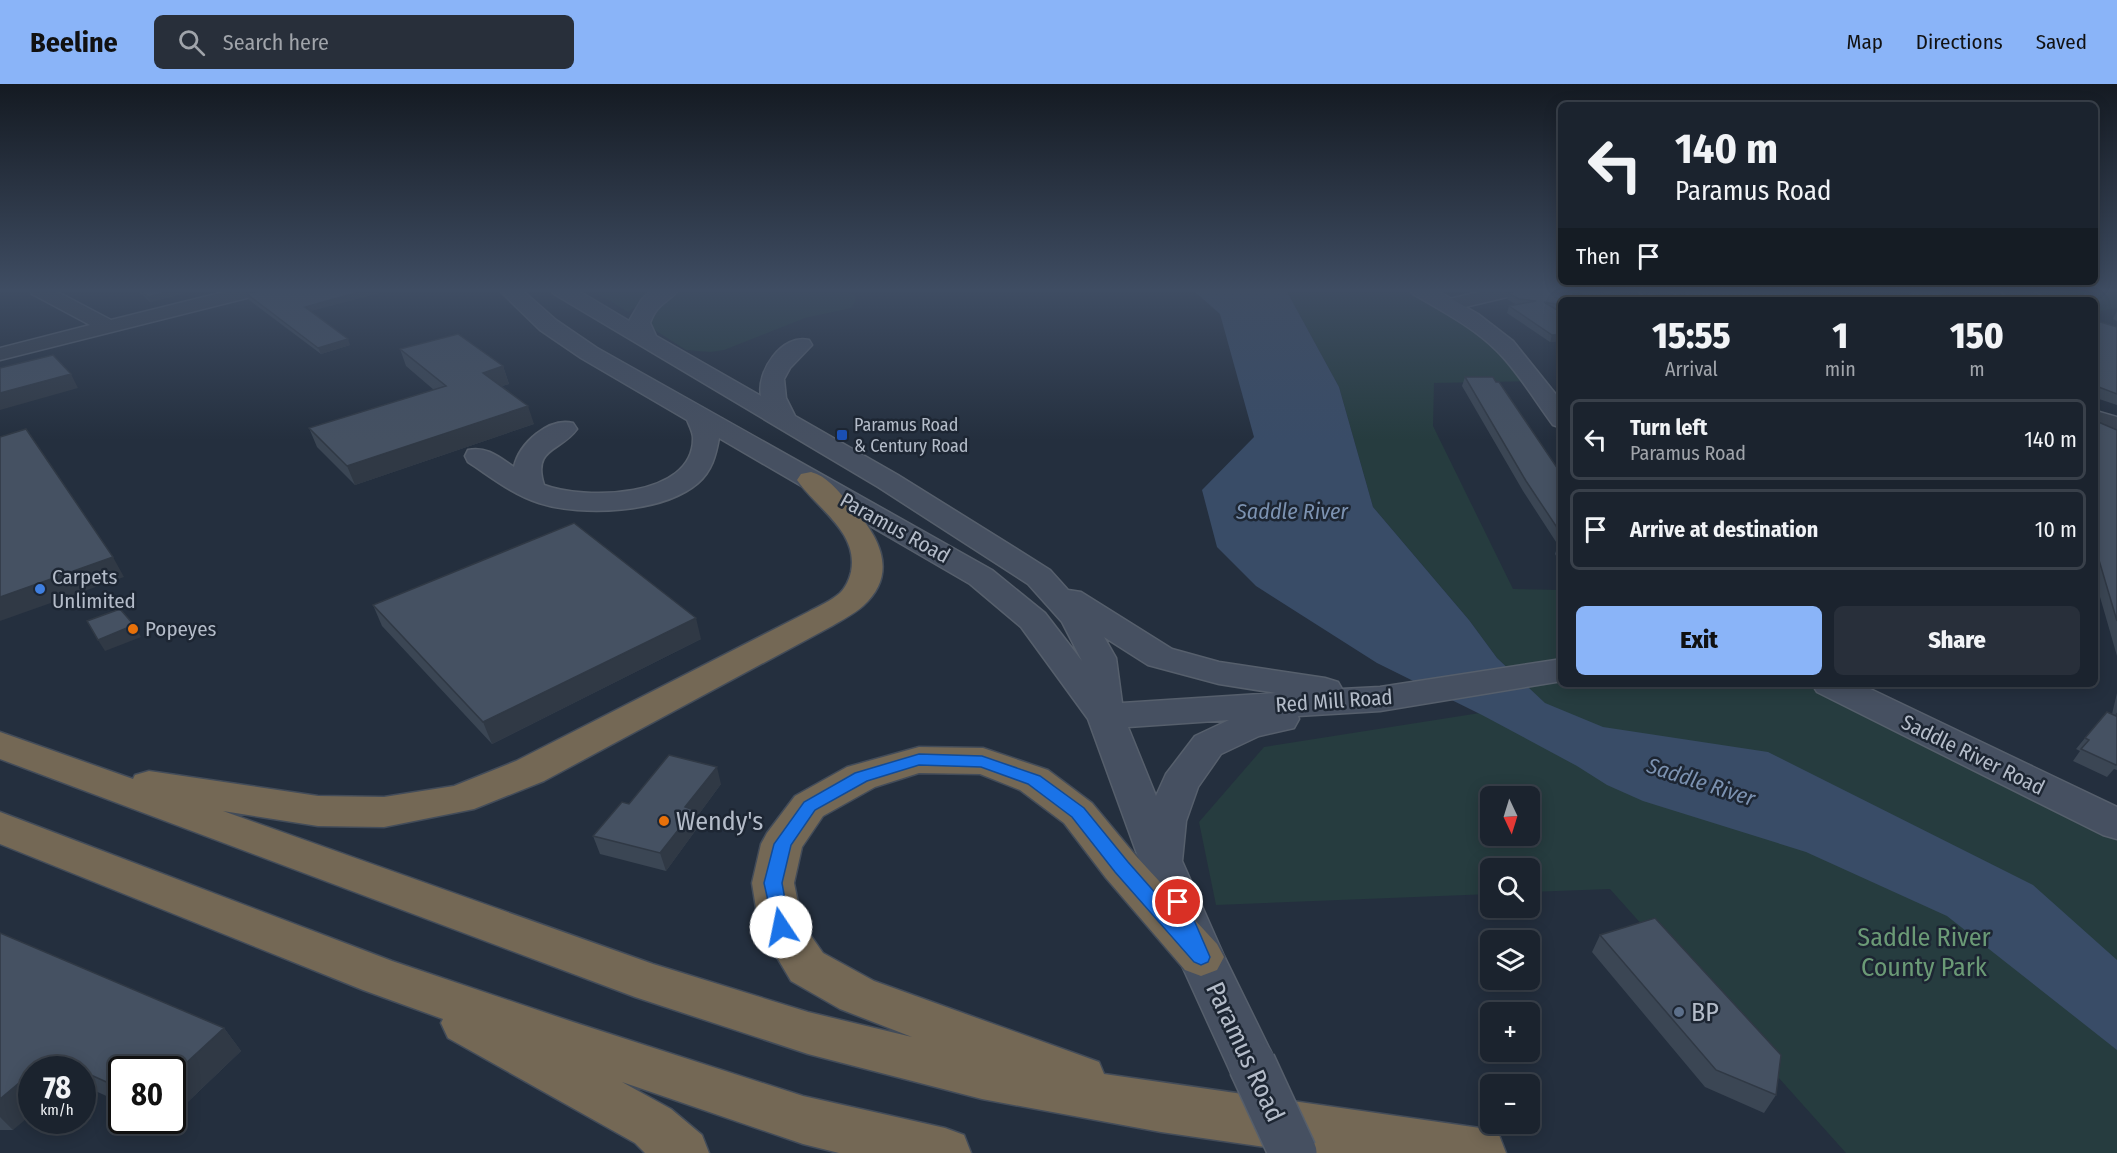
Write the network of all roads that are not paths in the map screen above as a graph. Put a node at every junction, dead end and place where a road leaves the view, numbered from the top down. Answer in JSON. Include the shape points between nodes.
{"nodes":[{"id":1,"x":56,"y":340,"type":"edge"},
{"id":2,"x":569,"y":340,"type":"edge"},
{"id":3,"x":644,"y":340,"type":"edge"},
{"id":4,"x":1496,"y":340,"type":"edge"},
{"id":5,"x":647,"y":342,"type":"joint"},
{"id":6,"x":801,"y":345,"type":"dead end"},
{"id":7,"x":0,"y":354,"type":"edge"},
{"id":8,"x":1558,"y":415,"type":"edge"},
{"id":9,"x":699,"y":416,"type":"junction"},
{"id":10,"x":2098,"y":419,"type":"edge"},
{"id":11,"x":786,"y":422,"type":"junction"},
{"id":12,"x":2117,"y":424,"type":"edge"},
{"id":13,"x":564,"y":429,"type":"dead end"},
{"id":14,"x":478,"y":456,"type":"dead end"},
{"id":15,"x":811,"y":480,"type":"junction"},
{"id":16,"x":531,"y":489,"type":"junction"},
{"id":17,"x":1039,"y":577,"type":"junction"},
{"id":18,"x":1557,"y":671,"type":"edge"},
{"id":19,"x":1811,"y":687,"type":"edge"},
{"id":20,"x":1836,"y":687,"type":"edge"},
{"id":21,"x":1380,"y":699,"type":"junction"},
{"id":22,"x":1890,"y":715,"type":"junction"},
{"id":23,"x":1105,"y":716,"type":"junction"},
{"id":24,"x":0,"y":746,"type":"edge"},
{"id":25,"x":74,"y":773,"type":"junction"},
{"id":26,"x":2117,"y":824,"type":"edge"},
{"id":27,"x":0,"y":827,"type":"edge"},
{"id":28,"x":1162,"y":865,"type":"junction"},
{"id":29,"x":1201,"y":957,"type":"junction"},
{"id":30,"x":379,"y":976,"type":"junction"},
{"id":31,"x":1161,"y":1108,"type":"junction"},
{"id":32,"x":683,"y":1153,"type":"edge"},
{"id":33,"x":945,"y":1153,"type":"edge"},
{"id":34,"x":1293,"y":1153,"type":"edge"},
{"id":35,"x":1480,"y":1153,"type":"edge"}],
"edges":[{"from":1,"to":7,"type":"street"},
{"from":2,"to":9,"type":"main road","name":"Paramus Road"},
{"from":3,"to":5,"type":"main road","name":"Paramus Road"},
{"from":4,"to":8,"type":"main road"},
{"from":5,"to":11,"type":"main road","name":"Paramus Road"},
{"from":6,"to":11,"type":"main road","via":[[780,362],[771,378],[774,403]]},
{"from":9,"to":15,"type":"main road","name":"Paramus Road"},
{"from":9,"to":16,"type":"main road","via":[[706,438],[702,456],[695,469],[667,490],[617,502],[555,499]]},
{"from":10,"to":12,"type":"street"},
{"from":11,"to":17,"type":"main road","name":"Paramus Road"},
{"from":13,"to":16,"type":"main road","via":[[538,445],[529,458],[525,475]]},
{"from":14,"to":16,"type":"main road"},
{"from":15,"to":23,"type":"main road","name":"Paramus Road","via":[[981,577],[1033,620]]},
{"from":15,"to":25,"type":"highway","via":[[855,527],[868,550],[868,572],[855,596],[820,619],[531,771],[460,799],[384,812],[318,811]]},
{"from":17,"to":21,"type":"main road","via":[[1160,657],[1219,673]]},
{"from":17,"to":23,"type":"main road","name":"Paramus Road","via":[[1076,618],[1099,658]]},
{"from":18,"to":21,"type":"main road","name":"Red Mill Road"},
{"from":19,"to":22,"type":"main road"},
{"from":20,"to":22,"type":"main road","name":"Saddle River Road"},
{"from":21,"to":23,"type":"main road","name":"Red Mill Road"},
{"from":21,"to":28,"type":"main road","via":[[1249,726],[1208,746],[1180,784],[1166,821]]},
{"from":22,"to":26,"type":"main road","name":"Saddle River Road"},
{"from":23,"to":28,"type":"main road","name":"Paramus Road"},
{"from":24,"to":25,"type":"highway"},
{"from":25,"to":31,"type":"highway","via":[[651,983],[808,1033],[982,1076]]},
{"from":27,"to":30,"type":"highway"},
{"from":28,"to":29,"type":"main road","name":"Paramus Road"},
{"from":29,"to":31,"type":"highway","via":[[1078,813],[1034,780],[982,761],[919,760],[861,777],[809,806],[782,844],[773,883],[781,927],[807,967],[857,995]]},
{"from":29,"to":34,"type":"main road","name":"Paramus Road","bridge":true},
{"from":30,"to":32,"type":"highway","via":[[653,1126]]},
{"from":30,"to":33,"type":"highway","via":[[803,1120]]},
{"from":31,"to":35,"type":"highway"}]}
